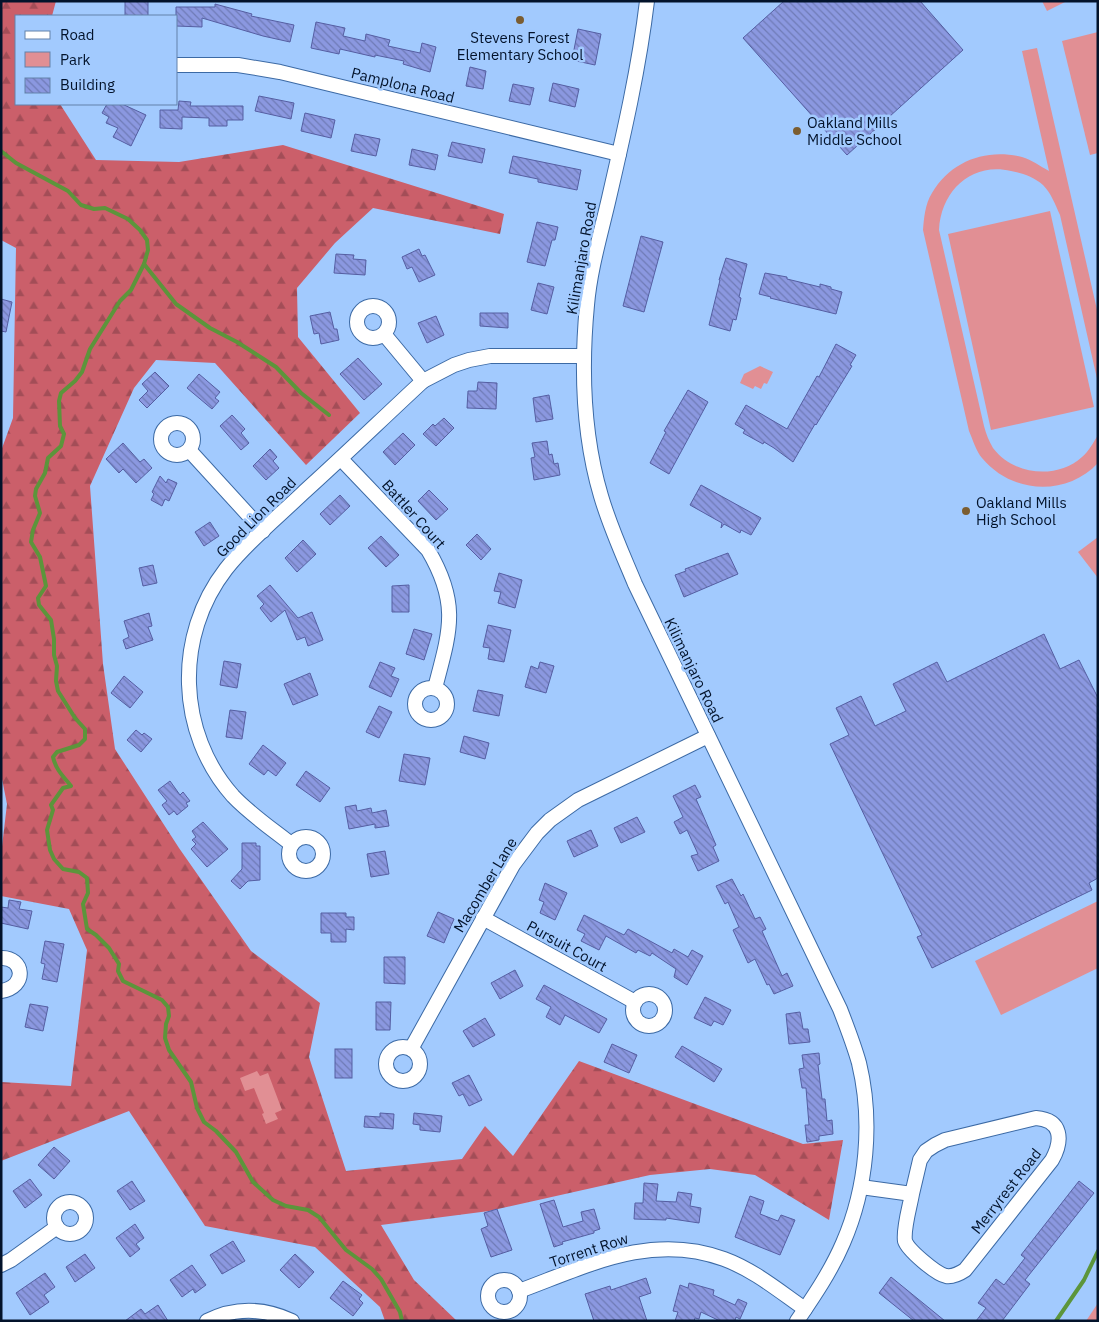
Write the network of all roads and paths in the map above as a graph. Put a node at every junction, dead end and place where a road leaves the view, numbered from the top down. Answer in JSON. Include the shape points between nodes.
{"nodes":[{"id":1,"x":647,"y":1,"type":"edge"},
{"id":2,"x":178,"y":65,"type":"edge"},
{"id":3,"x":619,"y":154,"type":"junction"},
{"id":4,"x":384,"y":334,"type":"dead end"},
{"id":5,"x":583,"y":356,"type":"junction"},
{"id":6,"x":423,"y":381,"type":"junction"},
{"id":7,"x":189,"y":450,"type":"dead end"},
{"id":8,"x":341,"y":459,"type":"junction"},
{"id":9,"x":263,"y":531,"type":"junction"},
{"id":10,"x":436,"y":688,"type":"dead end"},
{"id":11,"x":708,"y":736,"type":"junction"},
{"id":12,"x":291,"y":844,"type":"dead end"},
{"id":13,"x":483,"y":918,"type":"junction"},
{"id":14,"x":1,"y":958,"type":"edge"},
{"id":15,"x":1,"y":991,"type":"edge"},
{"id":16,"x":635,"y":1002,"type":"dead end"},
{"id":17,"x":411,"y":1049,"type":"dead end"},
{"id":18,"x":860,"y":1187,"type":"junction"},
{"id":19,"x":912,"y":1194,"type":"junction"},
{"id":20,"x":56,"y":1227,"type":"dead end"},
{"id":21,"x":1,"y":1265,"type":"edge"},
{"id":22,"x":519,"y":1291,"type":"dead end"},
{"id":23,"x":805,"y":1309,"type":"junction"},
{"id":24,"x":207,"y":1321,"type":"edge"},
{"id":25,"x":292,"y":1321,"type":"edge"},
{"id":26,"x":797,"y":1321,"type":"edge"}],
"edges":[{"from":1,"to":3,"type":"street","name":"Kilimanjaro Road","via":[[642,43]]},
{"from":2,"to":3,"type":"street","name":"Pamplona Road","via":[[238,66],[280,72]]},
{"from":3,"to":5,"type":"street","name":"Kilimanjaro Road","via":[[596,249]]},
{"from":4,"to":6,"type":"street"},
{"from":5,"to":6,"type":"street","name":"Good Lion Road","via":[[490,356],[454,365]]},
{"from":5,"to":11,"type":"street","name":"Kilimanjaro Road","via":[[592,455],[614,535]]},
{"from":6,"to":8,"type":"street","name":"Good Lion Road"},
{"from":7,"to":9,"type":"street"},
{"from":8,"to":9,"type":"street","name":"Good Lion Road"},
{"from":8,"to":10,"type":"street","name":"Battler Court","via":[[428,550],[445,583],[451,617]]},
{"from":9,"to":12,"type":"street","name":"Good Lion Road","via":[[226,570],[197,621],[188,669],[189,690],[196,728],[218,776],[234,796]]},
{"from":11,"to":13,"type":"street","name":"Macomber Lane","via":[[578,800],[550,820],[517,859]]},
{"from":11,"to":18,"type":"street","name":"Kilimanjaro Road","via":[[852,1039],[866,1119]]},
{"from":13,"to":16,"type":"street","name":"Pursuit Court"},
{"from":13,"to":17,"type":"street","name":"Macomber Lane"},
{"from":14,"to":15,"type":"street","via":[[12,960],[20,973],[14,987]]},
{"from":18,"to":19,"type":"street"},
{"from":18,"to":23,"type":"street","name":"Kilimanjaro Road","via":[[844,1242]]},
{"from":19,"to":19,"type":"street","name":"Merryrest Road","via":[[905,1233],[908,1247],[940,1273],[946,1276],[959,1274],[1052,1160],[1058,1149],[1058,1131],[1053,1123],[1036,1118],[945,1140],[926,1151],[920,1160]]},
{"from":20,"to":21,"type":"street"},
{"from":22,"to":23,"type":"street","name":"Torrent Row","via":[[613,1256],[674,1248],[710,1254],[741,1266]]},
{"from":23,"to":26,"type":"street","name":"Kilimanjaro Road"},
{"from":24,"to":25,"type":"street","via":[[220,1314],[250,1310]]}]}
